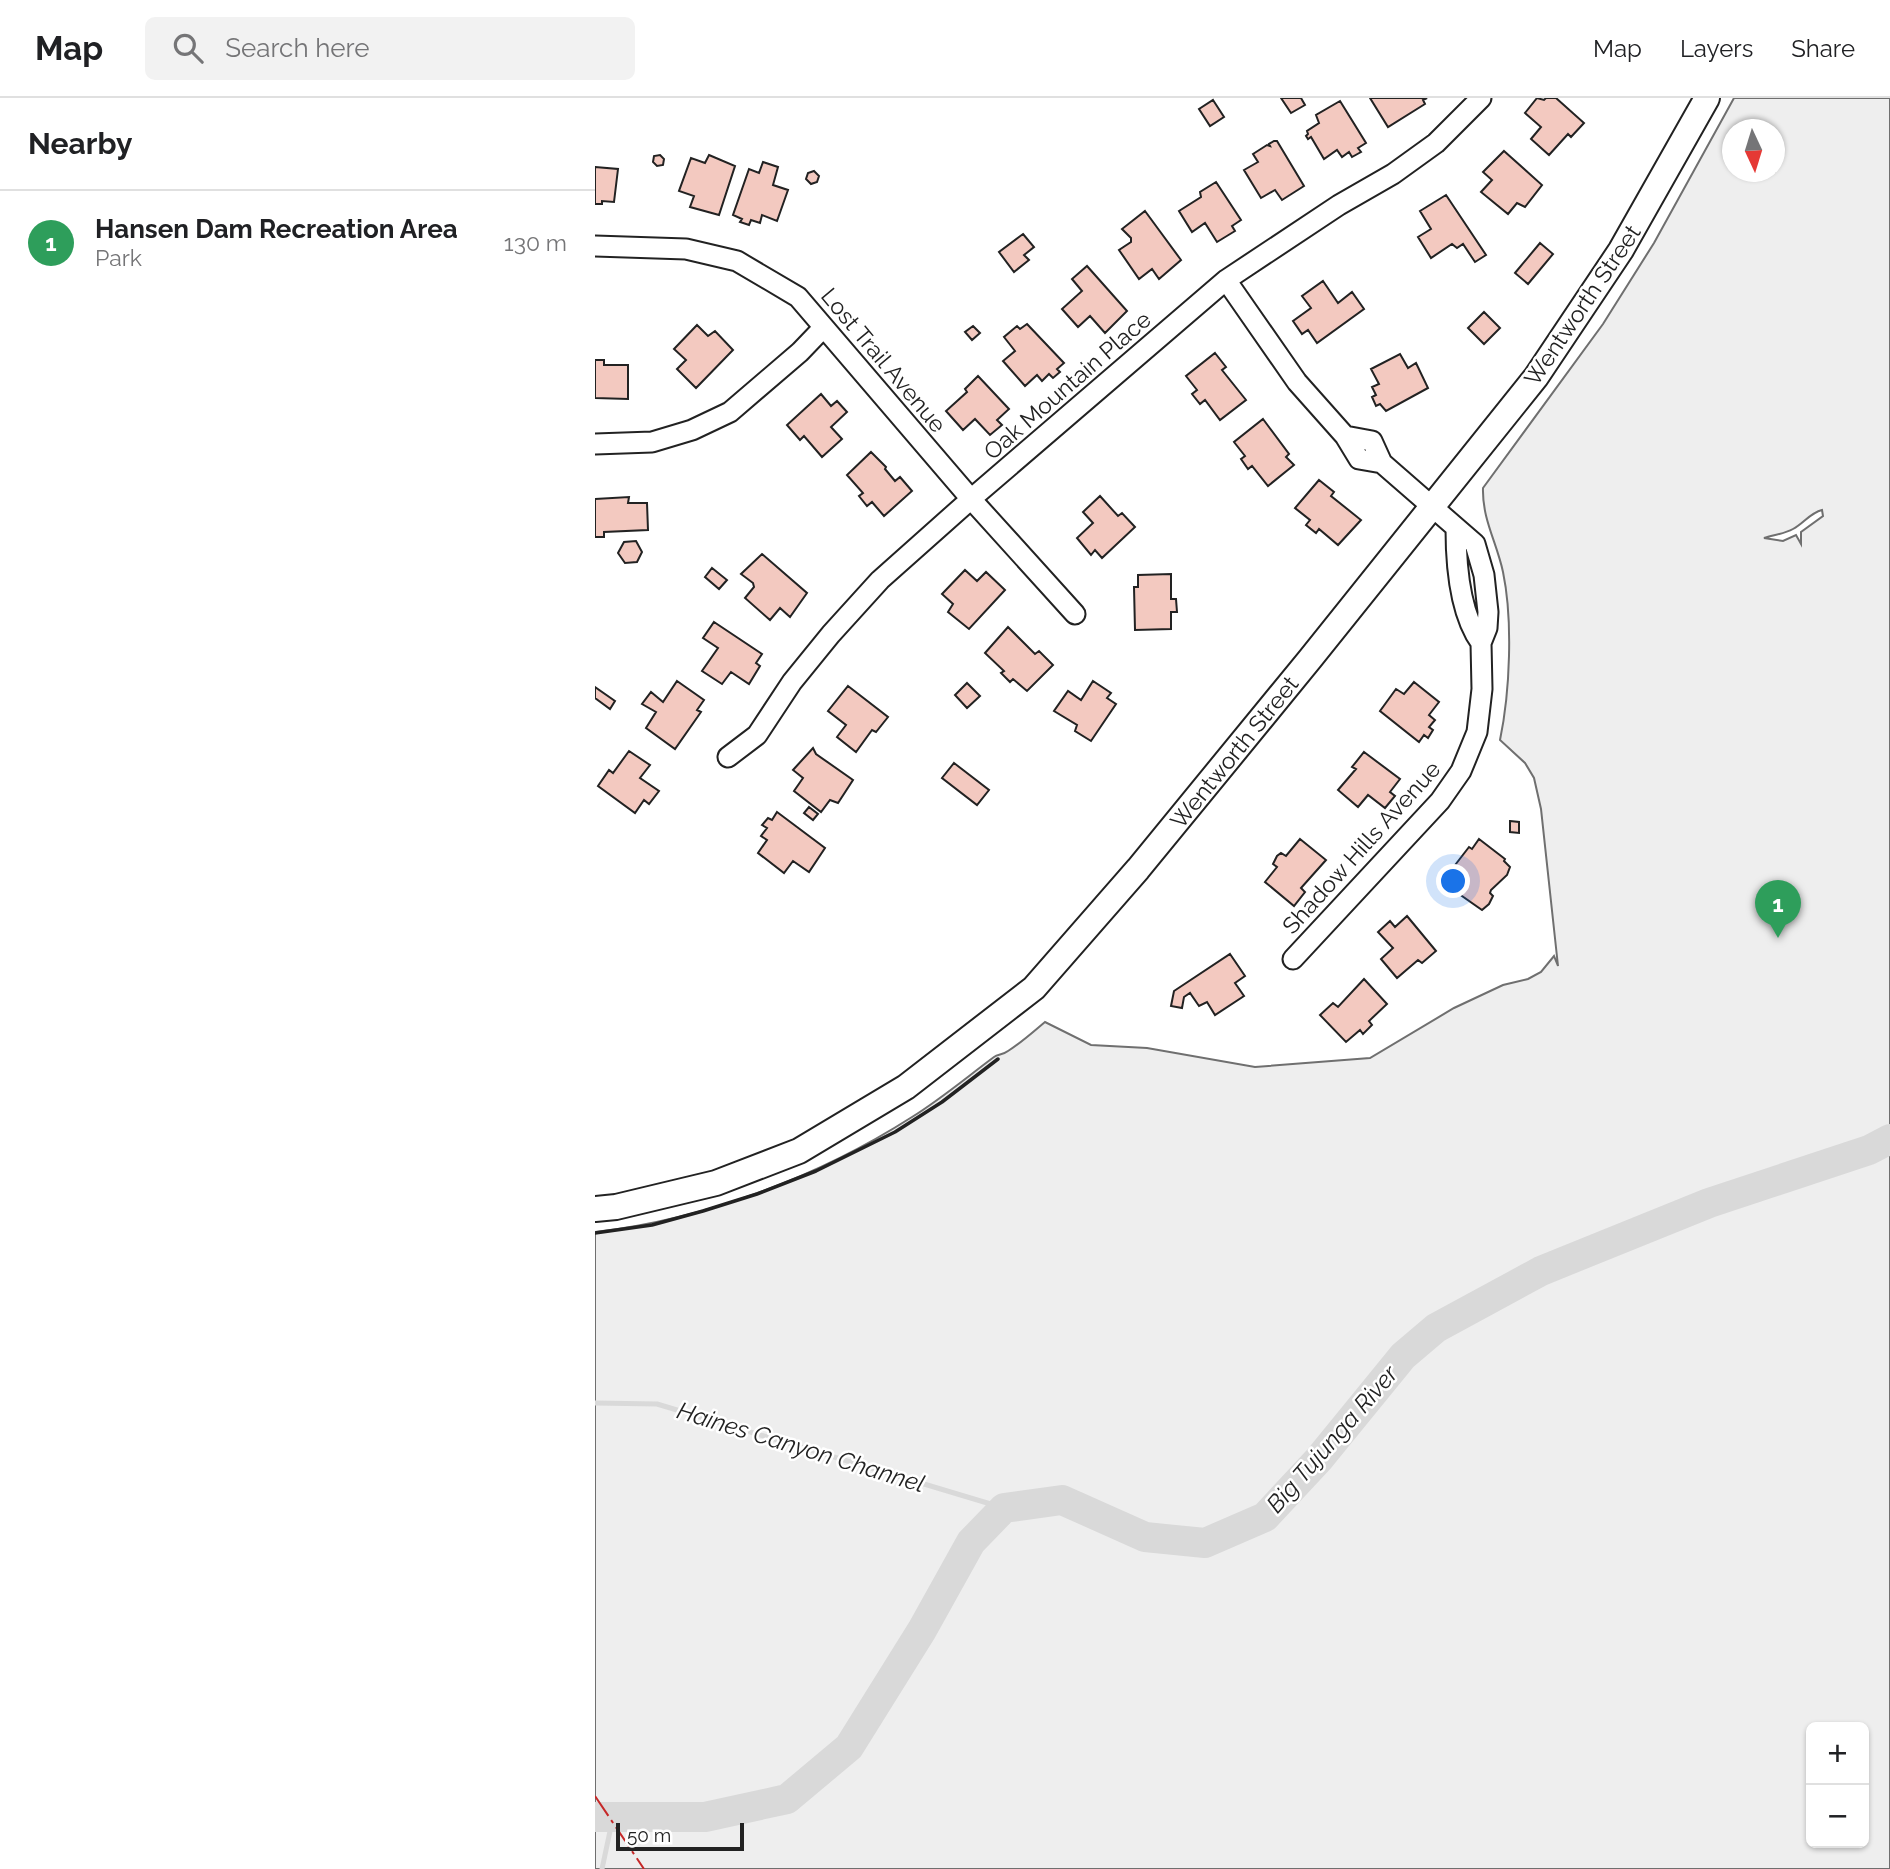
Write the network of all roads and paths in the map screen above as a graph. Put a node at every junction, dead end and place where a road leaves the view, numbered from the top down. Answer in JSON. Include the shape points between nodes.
{"nodes":[{"id":1,"x":1481,"y":98,"type":"edge"},
{"id":2,"x":1707,"y":98,"type":"edge"},
{"id":3,"x":595,"y":246,"type":"edge"},
{"id":4,"x":1226,"y":280,"type":"junction"},
{"id":5,"x":823,"y":328,"type":"junction"},
{"id":6,"x":595,"y":444,"type":"edge"},
{"id":7,"x":971,"y":499,"type":"junction"},
{"id":8,"x":1431,"y":508,"type":"junction"},
{"id":9,"x":1456,"y":528,"type":"junction"},
{"id":10,"x":1486,"y":591,"type":"junction"},
{"id":11,"x":1463,"y":594,"type":"junction"},
{"id":12,"x":1075,"y":614,"type":"dead end"},
{"id":13,"x":1481,"y":643,"type":"junction"},
{"id":14,"x":727,"y":757,"type":"dead end"},
{"id":15,"x":1293,"y":959,"type":"dead end"},
{"id":16,"x":595,"y":1209,"type":"edge"}],
"edges":[{"from":1,"to":4,"type":"street","name":"Oak Mountain Place","via":[[1436,143],[1393,174]]},
{"from":2,"to":8,"type":"main road","name":"Wentworth Street","via":[[1621,250],[1536,377]]},
{"from":3,"to":5,"type":"street","name":"Lost Trail Avenue","via":[[686,249],[737,261],[799,297]]},
{"from":4,"to":7,"type":"street","name":"Oak Mountain Place"},
{"from":4,"to":8,"type":"street","name":"Shadow Hills Avenue","via":[[1297,382],[1345,436],[1359,459],[1382,463]]},
{"from":5,"to":6,"type":"street","via":[[730,412],[652,442]]},
{"from":5,"to":7,"type":"street","name":"Lost Trail Avenue"},
{"from":7,"to":12,"type":"street","name":"Lost Trail Avenue"},
{"from":7,"to":14,"type":"street","name":"Oak Mountain Place","via":[[880,580],[792,682],[757,735]]},
{"from":8,"to":9,"type":"street","name":"Shadow Hills Avenue"},
{"from":8,"to":16,"type":"main road","name":"Wentworth Street","via":[[1138,869],[1034,988],[906,1087],[799,1151],[716,1183]]},
{"from":9,"to":10,"type":"street","name":"Shadow Hills Avenue","via":[[1475,544]]},
{"from":9,"to":11,"type":"street","name":"Shadow Hills Avenue"},
{"from":10,"to":11,"type":"street","via":[[1476,600]]},
{"from":10,"to":13,"type":"street","name":"Shadow Hills Avenue","via":[[1489,612]]},
{"from":11,"to":13,"type":"street","name":"Shadow Hills Avenue","via":[[1471,629]]},
{"from":13,"to":15,"type":"street","name":"Shadow Hills Avenue","via":[[1477,732],[1461,771],[1440,801]]}]}
